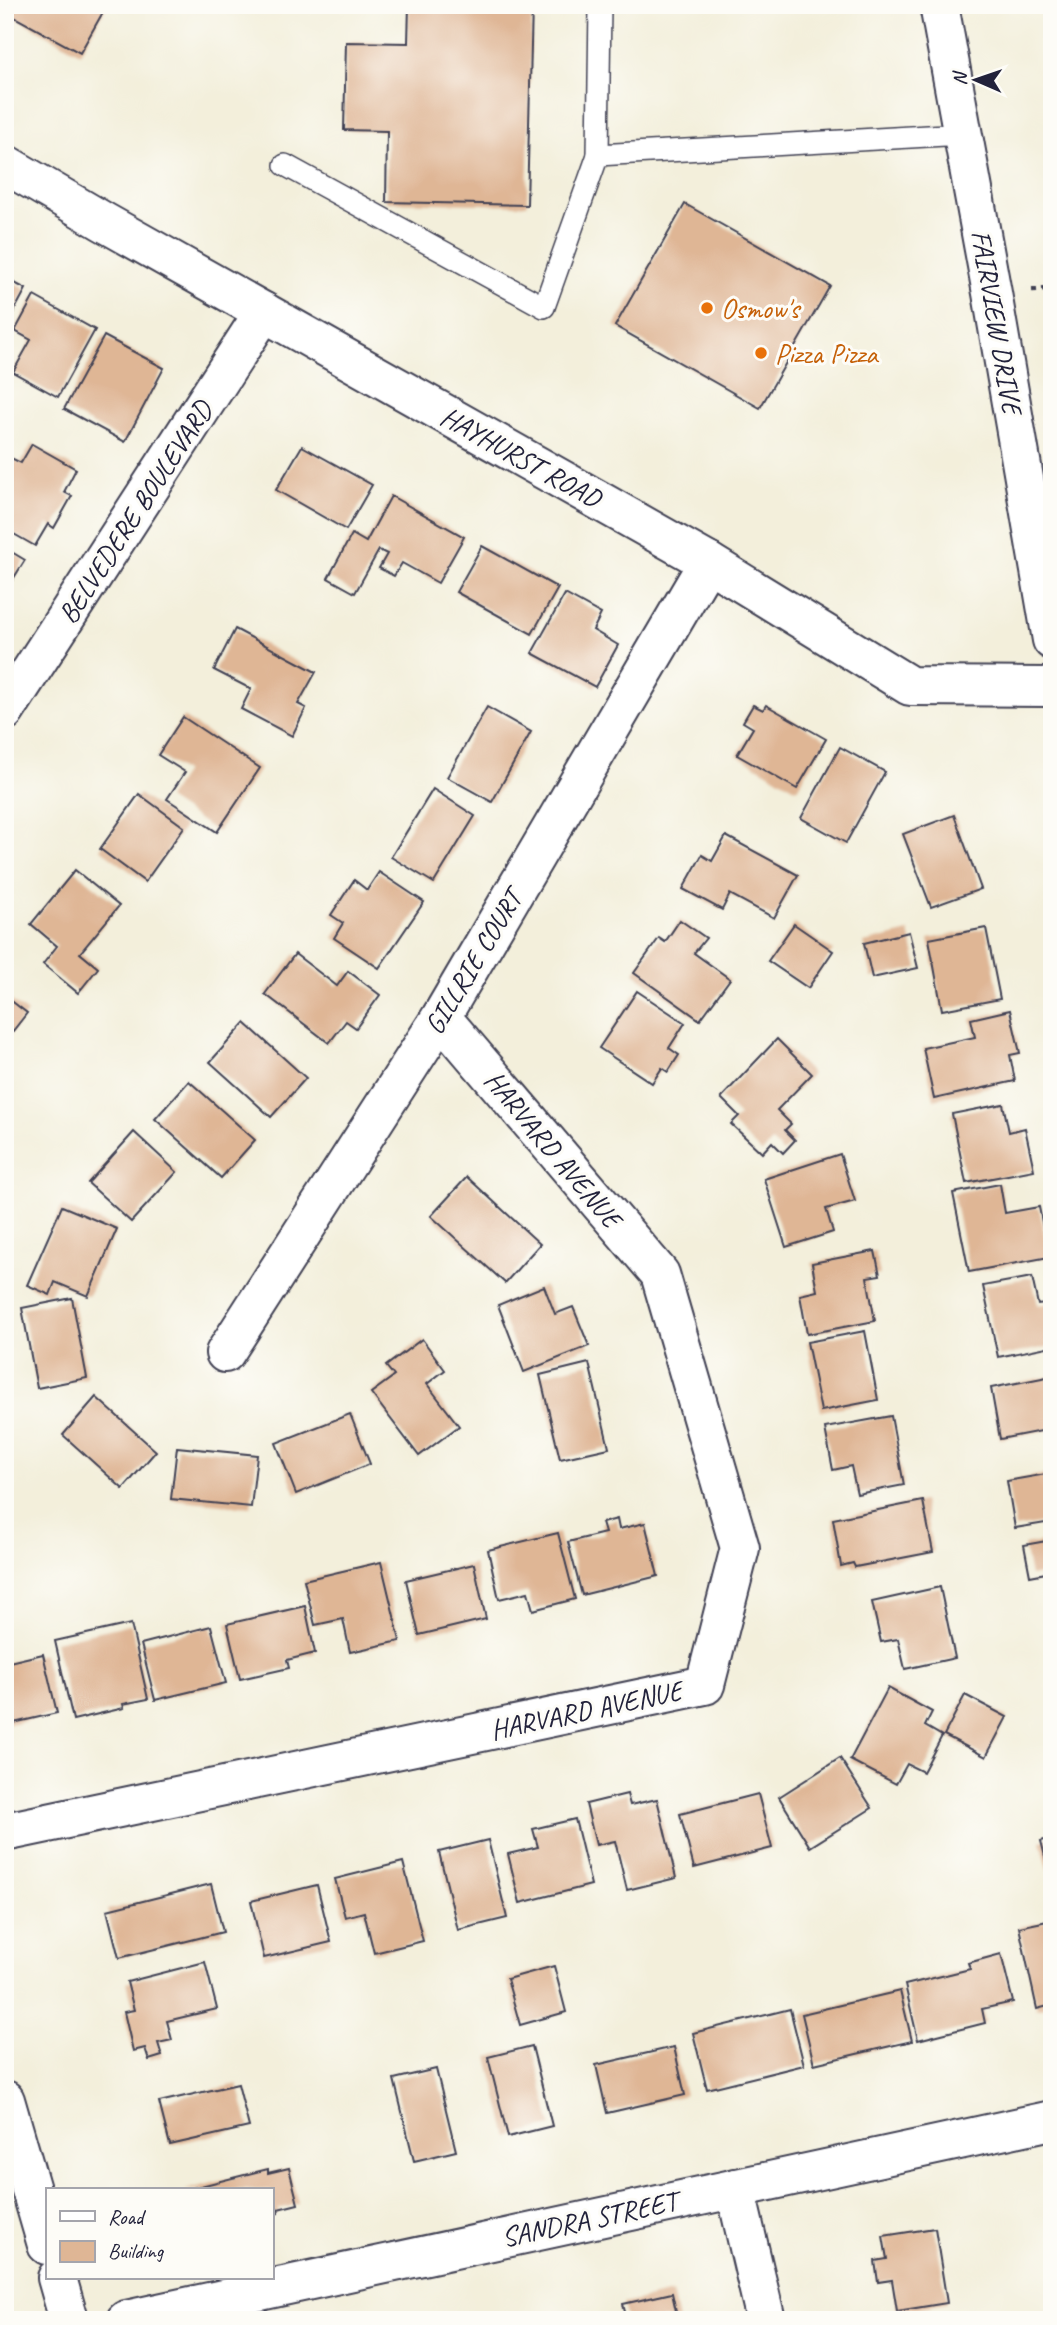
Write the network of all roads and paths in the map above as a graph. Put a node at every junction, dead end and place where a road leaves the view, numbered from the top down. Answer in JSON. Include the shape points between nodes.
{"nodes":[{"id":1,"x":600,"y":5,"type":"edge"},
{"id":2,"x":939,"y":5,"type":"edge"},
{"id":3,"x":963,"y":134,"type":"junction"},
{"id":4,"x":598,"y":155,"type":"junction"},
{"id":5,"x":5,"y":164,"type":"edge"},
{"id":6,"x":285,"y":165,"type":"dead end"},
{"id":7,"x":264,"y":312,"type":"junction"},
{"id":8,"x":708,"y":562,"type":"junction"},
{"id":9,"x":1052,"y":640,"type":"edge"},
{"id":10,"x":1052,"y":687,"type":"edge"},
{"id":11,"x":5,"y":711,"type":"edge"},
{"id":12,"x":441,"y":1017,"type":"junction"},
{"id":13,"x":225,"y":1353,"type":"dead end"},
{"id":14,"x":5,"y":1832,"type":"edge"},
{"id":15,"x":5,"y":2100,"type":"edge"},
{"id":16,"x":1052,"y":2120,"type":"edge"},
{"id":17,"x":735,"y":2188,"type":"junction"},
{"id":18,"x":46,"y":2242,"type":"edge"},
{"id":19,"x":58,"y":2280,"type":"edge"},
{"id":20,"x":69,"y":2320,"type":"edge"},
{"id":21,"x":127,"y":2320,"type":"edge"},
{"id":22,"x":766,"y":2320,"type":"edge"}],
"edges":[{"from":1,"to":4,"type":"lane"},
{"from":2,"to":3,"type":"street","name":"FAIRVIEW DRIVE"},
{"from":3,"to":4,"type":"lane"},
{"from":3,"to":9,"type":"street","name":"FAIRVIEW DRIVE"},
{"from":4,"to":6,"type":"lane","via":[[544,307]]},
{"from":5,"to":7,"type":"street","name":"HAYHURST ROAD"},
{"from":7,"to":8,"type":"street","name":"HAYHURST ROAD"},
{"from":7,"to":11,"type":"street","name":"BELVEDERE BOULEVARD"},
{"from":8,"to":10,"type":"street","name":"HAYHURST ROAD","via":[[910,686]]},
{"from":8,"to":12,"type":"street","name":"GILLRIE COURT"},
{"from":12,"to":13,"type":"street","name":"GILLRIE COURT"},
{"from":12,"to":14,"type":"street","name":"HARVARD AVENUE","via":[[660,1274],[740,1549],[705,1685]]},
{"from":15,"to":18,"type":"street"},
{"from":16,"to":17,"type":"street","name":"SANDRA STREET"},
{"from":17,"to":21,"type":"street","name":"SANDRA STREET"},
{"from":17,"to":22,"type":"street"},
{"from":19,"to":20,"type":"street"}]}
